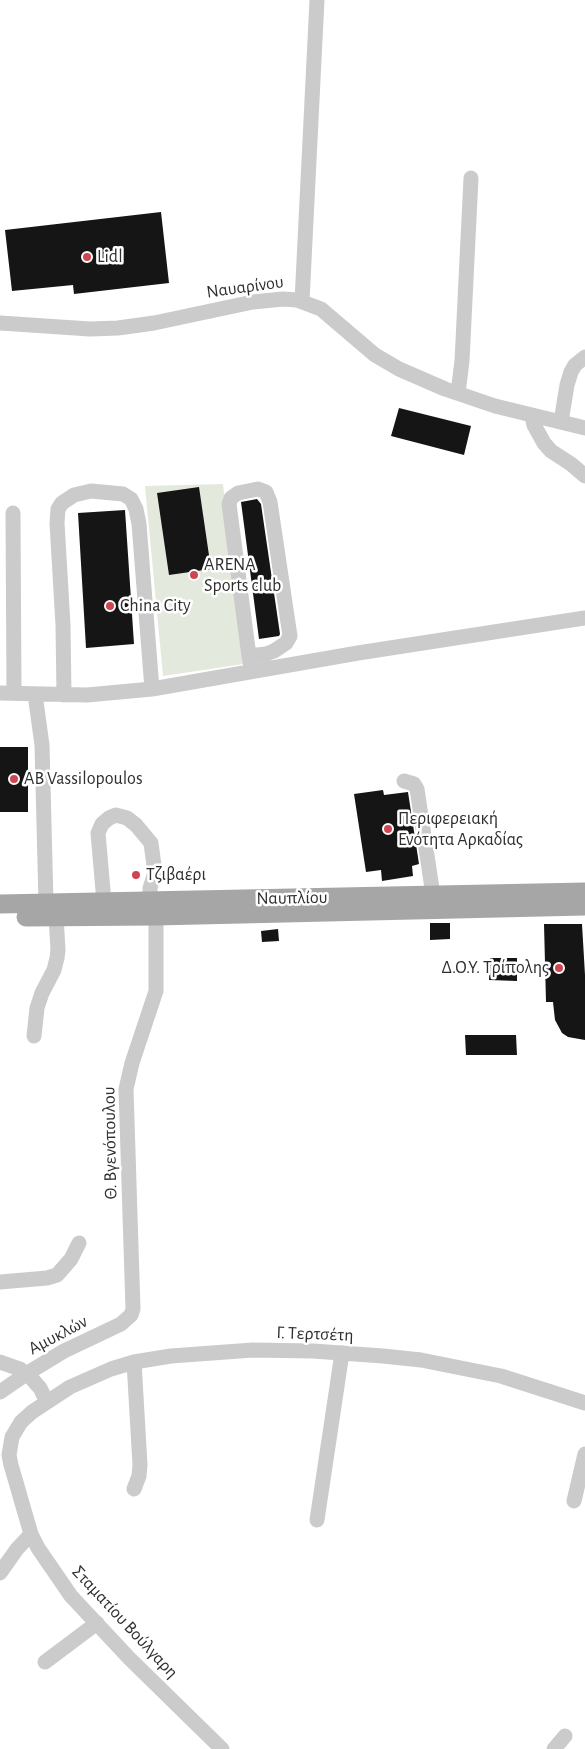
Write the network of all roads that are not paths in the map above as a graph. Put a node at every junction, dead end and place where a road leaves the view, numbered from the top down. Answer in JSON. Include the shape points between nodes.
{"nodes":[{"id":1,"x":316,"y":0,"type":"edge"},
{"id":2,"x":471,"y":178,"type":"dead end"},
{"id":3,"x":302,"y":301,"type":"junction"},
{"id":4,"x":0,"y":323,"type":"edge"},
{"id":5,"x":585,"y":357,"type":"edge"},
{"id":6,"x":458,"y":393,"type":"junction"},
{"id":7,"x":532,"y":416,"type":"junction"},
{"id":8,"x":561,"y":422,"type":"junction"},
{"id":9,"x":585,"y":428,"type":"edge"},
{"id":10,"x":585,"y":476,"type":"edge"},
{"id":11,"x":13,"y":513,"type":"dead end"},
{"id":12,"x":585,"y":618,"type":"edge"},
{"id":13,"x":249,"y":656,"type":"junction"},
{"id":14,"x":252,"y":671,"type":"junction"},
{"id":15,"x":152,"y":689,"type":"junction"},
{"id":16,"x":7,"y":693,"type":"edge"},
{"id":17,"x":35,"y":694,"type":"junction"},
{"id":18,"x":64,"y":695,"type":"junction"},
{"id":19,"x":404,"y":781,"type":"dead end"},
{"id":20,"x":585,"y":892,"type":"edge"},
{"id":21,"x":433,"y":895,"type":"junction"},
{"id":22,"x":104,"y":902,"type":"junction"},
{"id":23,"x":0,"y":904,"type":"edge"},
{"id":24,"x":585,"y":906,"type":"edge"},
{"id":25,"x":153,"y":908,"type":"junction"},
{"id":26,"x":51,"y":910,"type":"junction"},
{"id":27,"x":0,"y":917,"type":"edge"},
{"id":28,"x":34,"y":1036,"type":"dead end"},
{"id":29,"x":80,"y":1243,"type":"dead end"},
{"id":30,"x":0,"y":1282,"type":"edge"},
{"id":31,"x":131,"y":1315,"type":"joint"},
{"id":32,"x":342,"y":1353,"type":"junction"},
{"id":33,"x":0,"y":1362,"type":"edge"},
{"id":34,"x":134,"y":1362,"type":"junction"},
{"id":35,"x":26,"y":1374,"type":"junction"},
{"id":36,"x":0,"y":1392,"type":"edge"},
{"id":37,"x":47,"y":1402,"type":"junction"},
{"id":38,"x":585,"y":1403,"type":"edge"},
{"id":39,"x":585,"y":1454,"type":"edge"},
{"id":40,"x":134,"y":1489,"type":"dead end"},
{"id":41,"x":574,"y":1501,"type":"dead end"},
{"id":42,"x":316,"y":1520,"type":"dead end"},
{"id":43,"x":32,"y":1534,"type":"junction"},
{"id":44,"x":0,"y":1573,"type":"edge"},
{"id":45,"x":97,"y":1623,"type":"junction"},
{"id":46,"x":45,"y":1662,"type":"dead end"},
{"id":47,"x":565,"y":1736,"type":"dead end"},
{"id":48,"x":222,"y":1749,"type":"edge"},
{"id":49,"x":554,"y":1749,"type":"edge"}],
"edges":[{"from":1,"to":3,"type":"street"},
{"from":2,"to":6,"type":"street"},
{"from":3,"to":4,"type":"street","name":"Ναυαρίνου","via":[[283,298],[253,302],[118,328]]},
{"from":3,"to":6,"type":"street","name":"Ναυαρίνου","via":[[325,312],[387,363]]},
{"from":5,"to":8,"type":"street","via":[[571,372]]},
{"from":6,"to":7,"type":"street","name":"Ναυαρίνου"},
{"from":7,"to":8,"type":"street","name":"Ναυαρίνου"},
{"from":7,"to":10,"type":"street","via":[[544,443]]},
{"from":8,"to":9,"type":"street","name":"Ναυαρίνου"},
{"from":11,"to":16,"type":"street"},
{"from":12,"to":14,"type":"street"},
{"from":13,"to":13,"type":"street","via":[[274,651],[290,636],[270,502],[266,492],[258,489],[238,493],[229,504]]},
{"from":13,"to":14,"type":"street"},
{"from":14,"to":15,"type":"street"},
{"from":15,"to":18,"type":"street"},
{"from":15,"to":18,"type":"street","via":[[136,509],[131,499],[123,494],[91,491],[74,495],[58,508]]},
{"from":16,"to":17,"type":"street"},
{"from":17,"to":18,"type":"street"},
{"from":17,"to":26,"type":"street","via":[[42,745]]},
{"from":19,"to":21,"type":"street","via":[[414,784],[417,789]]},
{"from":20,"to":21,"type":"main road","name":"Ναυπλίου"},
{"from":21,"to":25,"type":"main road","name":"Ναυπλίου"},
{"from":22,"to":25,"type":"main road","name":"Ναυπλίου"},
{"from":22,"to":25,"type":"street","name":"Θ. Βγενόπουλου","via":[[98,833],[102,824],[116,815],[132,821],[151,844],[155,873],[150,888]]},
{"from":22,"to":26,"type":"main road","name":"Ναυπλίου"},
{"from":23,"to":26,"type":"main road","name":"Ναυπλίου"},
{"from":24,"to":25,"type":"main road","name":"Ναυπλίου","via":[[283,913]]},
{"from":25,"to":26,"type":"main road","name":"Ναυπλίου"},
{"from":25,"to":31,"type":"street","name":"Θ. Βγενόπουλου","via":[[156,991],[126,1089]]},
{"from":26,"to":27,"type":"main road","name":"Ναυπλίου"},
{"from":26,"to":28,"type":"street","via":[[58,950],[54,970],[37,1008]]},
{"from":29,"to":30,"type":"street","via":[[57,1274],[47,1278]]},
{"from":31,"to":35,"type":"street","name":"Αμυκλών","via":[[121,1324],[64,1351]]},
{"from":32,"to":34,"type":"street","name":"Γ. Τερτσέτη","via":[[253,1350]]},
{"from":32,"to":38,"type":"street","name":"Γ. Τερτσέτη","via":[[459,1367],[501,1376]]},
{"from":32,"to":42,"type":"street"},
{"from":33,"to":35,"type":"street","name":"Αμυκλών"},
{"from":34,"to":37,"type":"street","name":"Γ. Τερτσέτη","via":[[87,1379]]},
{"from":34,"to":40,"type":"street","via":[[140,1465]]},
{"from":35,"to":36,"type":"street"},
{"from":35,"to":37,"type":"street","via":[[36,1383]]},
{"from":37,"to":43,"type":"street","name":"Σταματίου Βούλγαρη","via":[[21,1422],[10,1447],[15,1483]]},
{"from":39,"to":41,"type":"street"},
{"from":43,"to":44,"type":"street"},
{"from":43,"to":45,"type":"street","name":"Σταματίου Βούλγαρη","via":[[71,1596]]},
{"from":45,"to":46,"type":"street"},
{"from":45,"to":48,"type":"street","name":"Σταματίου Βούλγαρη"},
{"from":47,"to":49,"type":"street"}]}
